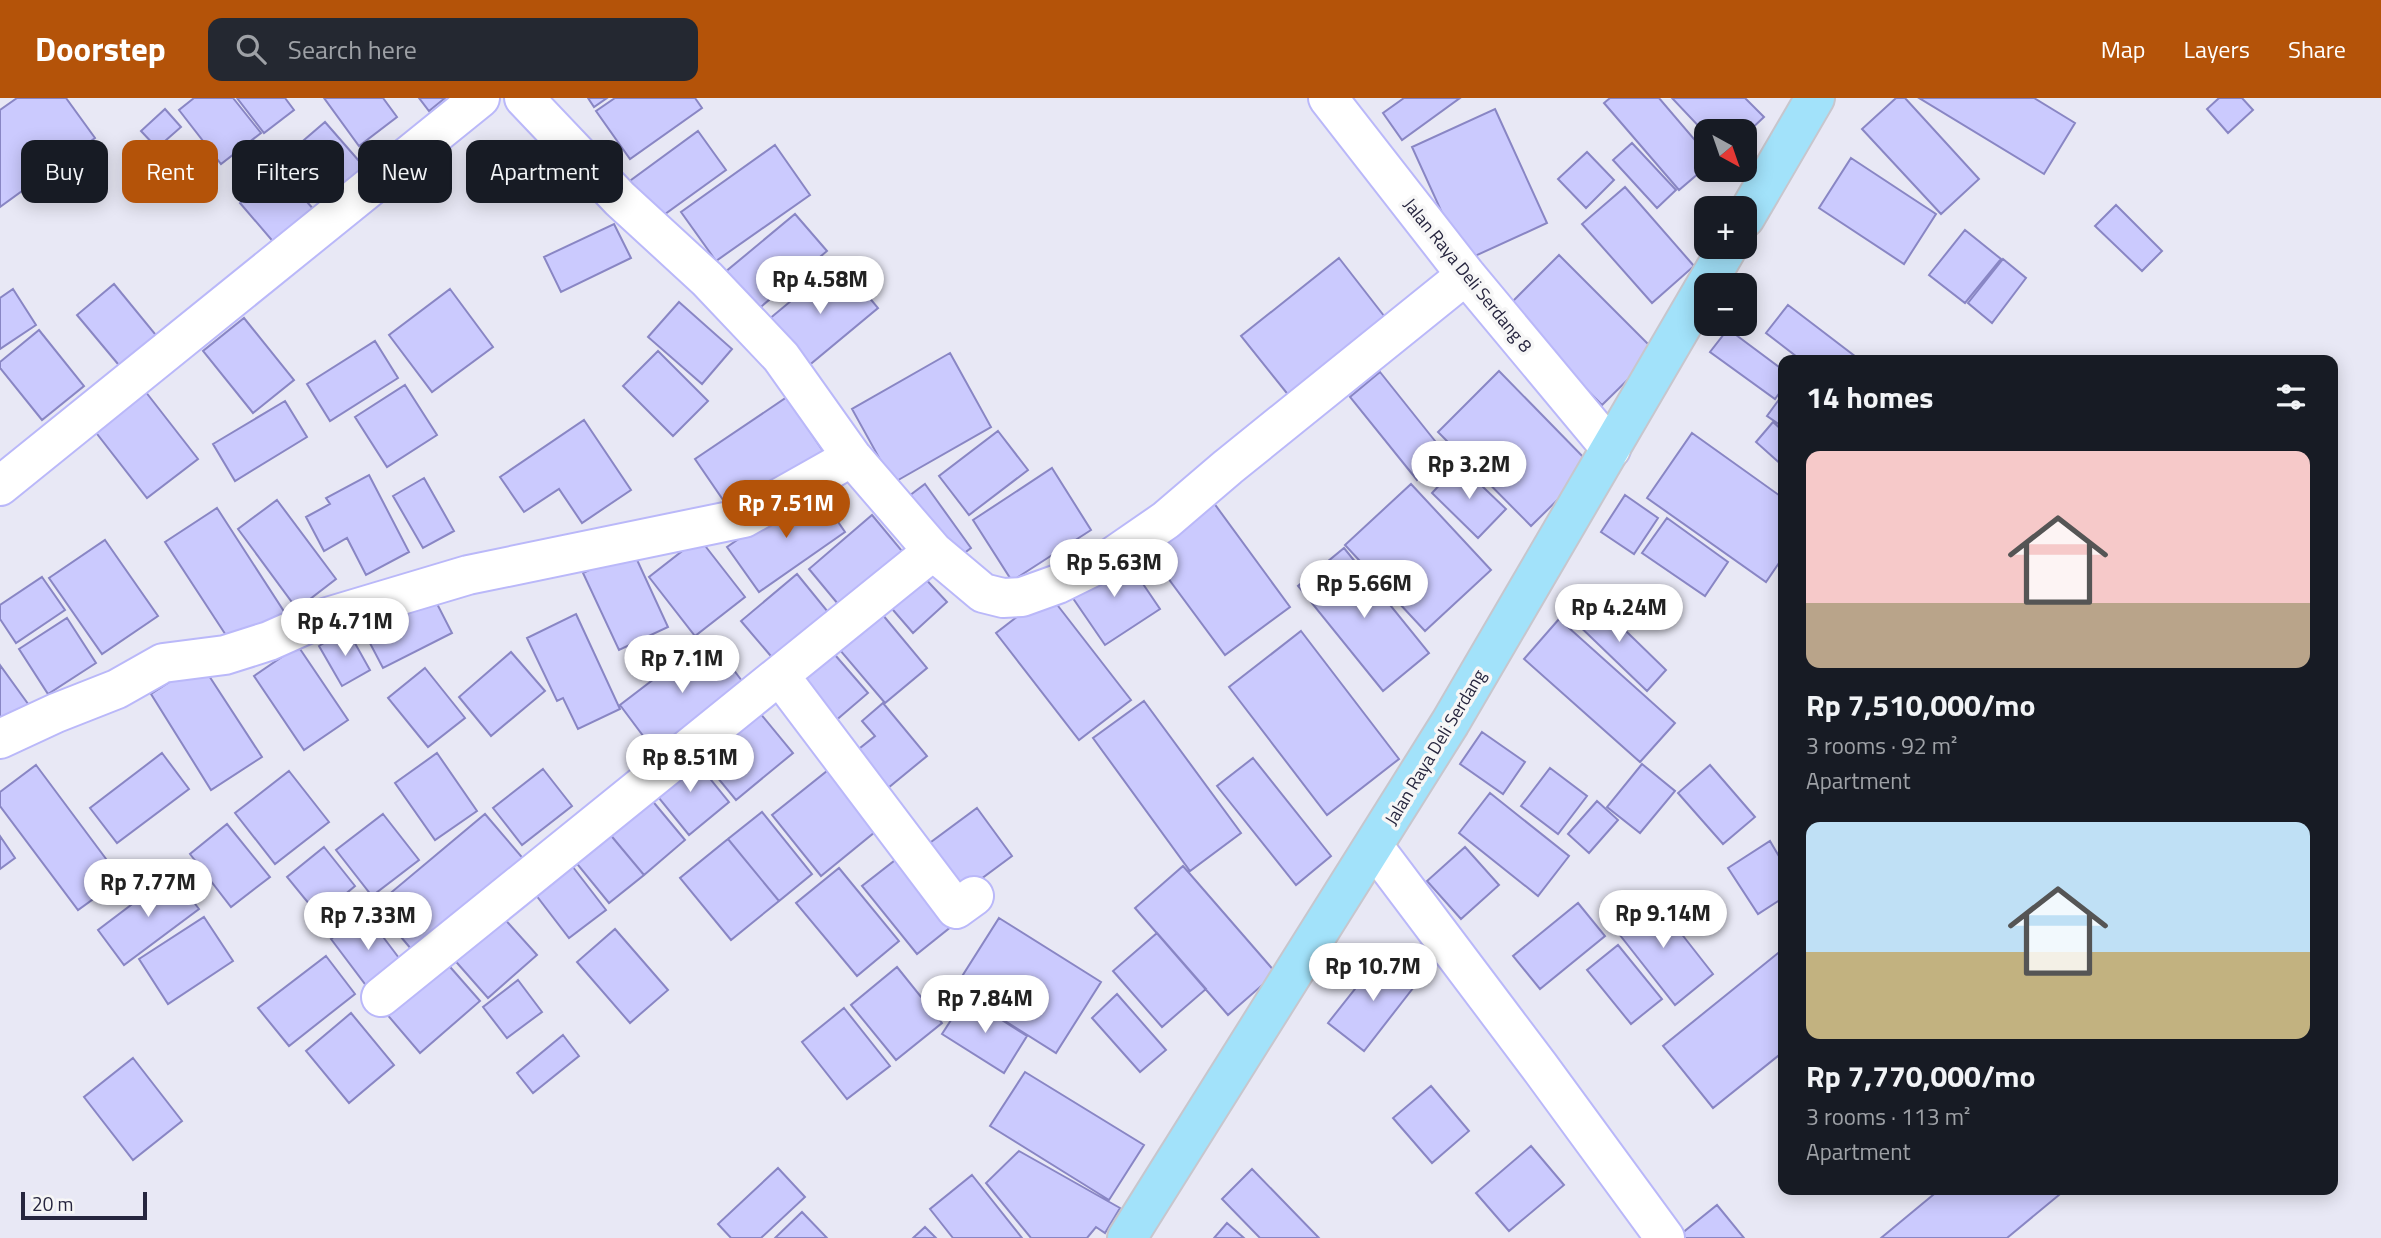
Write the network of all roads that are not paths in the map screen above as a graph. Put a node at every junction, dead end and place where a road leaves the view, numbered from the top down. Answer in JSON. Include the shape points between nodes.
{"nodes":[{"id":1,"x":480,"y":98,"type":"edge"},
{"id":2,"x":524,"y":98,"type":"edge"},
{"id":3,"x":1328,"y":98,"type":"edge"},
{"id":4,"x":1815,"y":98,"type":"edge"},
{"id":5,"x":1757,"y":197,"type":"edge"},
{"id":6,"x":1721,"y":259,"type":"edge"},
{"id":7,"x":1466,"y":275,"type":"junction"},
{"id":8,"x":1611,"y":449,"type":"junction"},
{"id":9,"x":852,"y":457,"type":"junction"},
{"id":10,"x":0,"y":486,"type":"edge"},
{"id":11,"x":933,"y":551,"type":"junction"},
{"id":12,"x":780,"y":676,"type":"junction"},
{"id":13,"x":0,"y":739,"type":"edge"},
{"id":14,"x":1374,"y":847,"type":"junction"},
{"id":15,"x":974,"y":896,"type":"dead end"},
{"id":16,"x":382,"y":997,"type":"dead end"},
{"id":17,"x":1127,"y":1238,"type":"edge"},
{"id":18,"x":1665,"y":1238,"type":"edge"}],
"edges":[{"from":1,"to":10,"type":"street"},
{"from":2,"to":9,"type":"street","via":[[781,357]]},
{"from":3,"to":7,"type":"street","name":"Jalan Raya Deli Serdang 8"},
{"from":4,"to":5,"type":"main road"},
{"from":6,"to":8,"type":"main road","name":"Jalan Raya Deli Serdang"},
{"from":7,"to":8,"type":"street","name":"Jalan Raya Deli Serdang 8"},
{"from":7,"to":11,"type":"street","via":[[1166,520],[1111,558],[1058,584],[1022,597],[1003,598],[984,593]]},
{"from":8,"to":14,"type":"main road","name":"Jalan Raya Deli Serdang"},
{"from":9,"to":11,"type":"street"},
{"from":9,"to":13,"type":"street","via":[[744,518],[468,575],[314,621],[225,656],[163,663],[117,689]]},
{"from":11,"to":12,"type":"street"},
{"from":12,"to":15,"type":"street","via":[[956,909]]},
{"from":12,"to":16,"type":"street"},
{"from":14,"to":17,"type":"main road","name":"Jalan Raya Deli Serdang"},
{"from":14,"to":18,"type":"street"}]}
